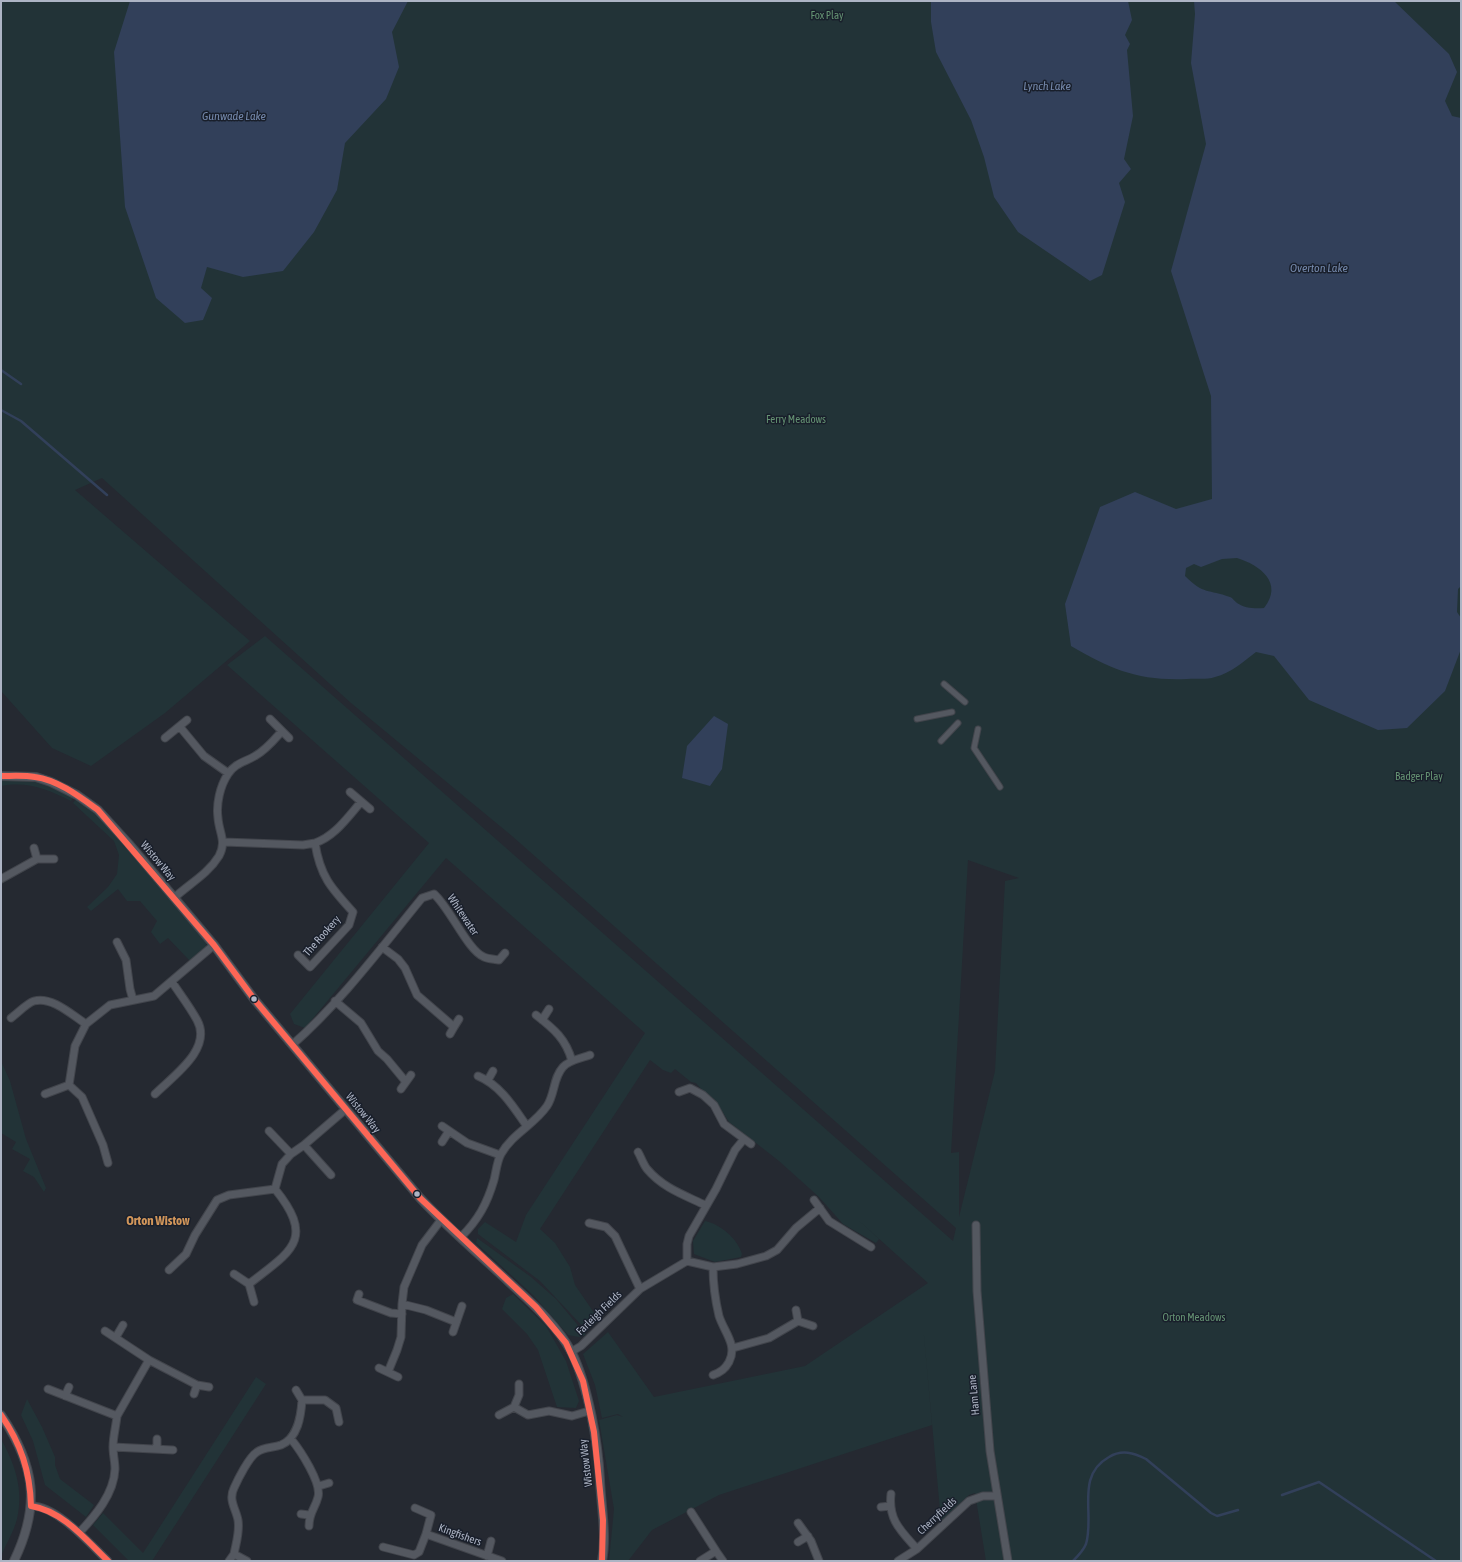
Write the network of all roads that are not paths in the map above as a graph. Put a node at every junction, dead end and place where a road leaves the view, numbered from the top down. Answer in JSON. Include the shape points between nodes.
{"nodes":[{"id":1,"x":944,"y":684,"type":"dead end"},
{"id":2,"x":965,"y":702,"type":"dead end"},
{"id":3,"x":952,"y":712,"type":"dead end"},
{"id":4,"x":270,"y":719,"type":"dead end"},
{"id":5,"x":917,"y":719,"type":"dead end"},
{"id":6,"x":187,"y":720,"type":"dead end"},
{"id":7,"x":958,"y":723,"type":"dead end"},
{"id":8,"x":180,"y":728,"type":"junction"},
{"id":9,"x":978,"y":729,"type":"dead end"},
{"id":10,"x":282,"y":731,"type":"junction"},
{"id":11,"x":165,"y":738,"type":"dead end"},
{"id":12,"x":290,"y":738,"type":"dead end"},
{"id":13,"x":941,"y":741,"type":"dead end"},
{"id":14,"x":228,"y":773,"type":"junction"},
{"id":15,"x":1,"y":776,"type":"edge"},
{"id":16,"x":1000,"y":786,"type":"dead end"},
{"id":17,"x":350,"y":792,"type":"dead end"},
{"id":18,"x":361,"y":802,"type":"junction"},
{"id":19,"x":370,"y":809,"type":"dead end"},
{"id":20,"x":224,"y":842,"type":"junction"},
{"id":21,"x":314,"y":843,"type":"junction"},
{"id":22,"x":34,"y":848,"type":"dead end"},
{"id":23,"x":37,"y":859,"type":"junction"},
{"id":24,"x":54,"y":859,"type":"dead end"},
{"id":25,"x":1,"y":879,"type":"edge"},
{"id":26,"x":174,"y":898,"type":"junction"},
{"id":27,"x":117,"y":942,"type":"dead end"},
{"id":28,"x":214,"y":945,"type":"junction"},
{"id":29,"x":382,"y":947,"type":"junction"},
{"id":30,"x":505,"y":953,"type":"dead end"},
{"id":31,"x":298,"y":955,"type":"dead end"},
{"id":32,"x":499,"y":960,"type":"junction"},
{"id":33,"x":501,"y":967,"type":"dead end"},
{"id":34,"x":172,"y":982,"type":"junction"},
{"id":35,"x":133,"y":1000,"type":"junction"},
{"id":36,"x":335,"y":1001,"type":"junction"},
{"id":37,"x":548,"y":1009,"type":"dead end"},
{"id":38,"x":11,"y":1018,"type":"dead end"},
{"id":39,"x":459,"y":1019,"type":"dead end"},
{"id":40,"x":86,"y":1024,"type":"junction"},
{"id":41,"x":454,"y":1027,"type":"junction"},
{"id":42,"x":450,"y":1034,"type":"dead end"},
{"id":43,"x":292,"y":1045,"type":"junction"},
{"id":44,"x":590,"y":1055,"type":"dead end"},
{"id":45,"x":572,"y":1061,"type":"junction"},
{"id":46,"x":493,"y":1071,"type":"dead end"},
{"id":47,"x":411,"y":1075,"type":"dead end"},
{"id":48,"x":478,"y":1076,"type":"dead end"},
{"id":49,"x":488,"y":1080,"type":"junction"},
{"id":50,"x":406,"y":1082,"type":"junction"},
{"id":51,"x":69,"y":1085,"type":"junction"},
{"id":52,"x":401,"y":1089,"type":"dead end"},
{"id":53,"x":679,"y":1092,"type":"dead end"},
{"id":54,"x":45,"y":1094,"type":"dead end"},
{"id":55,"x":156,"y":1094,"type":"dead end"},
{"id":56,"x":346,"y":1109,"type":"junction"},
{"id":57,"x":526,"y":1125,"type":"junction"},
{"id":58,"x":442,"y":1126,"type":"dead end"},
{"id":59,"x":269,"y":1131,"type":"dead end"},
{"id":60,"x":449,"y":1131,"type":"junction"},
{"id":61,"x":744,"y":1139,"type":"junction"},
{"id":62,"x":442,"y":1142,"type":"dead end"},
{"id":63,"x":751,"y":1144,"type":"dead end"},
{"id":64,"x":304,"y":1145,"type":"junction"},
{"id":65,"x":638,"y":1152,"type":"dead end"},
{"id":66,"x":291,"y":1154,"type":"junction"},
{"id":67,"x":500,"y":1155,"type":"junction"},
{"id":68,"x":108,"y":1163,"type":"dead end"},
{"id":69,"x":331,"y":1175,"type":"dead end"},
{"id":70,"x":274,"y":1190,"type":"junction"},
{"id":71,"x":814,"y":1200,"type":"dead end"},
{"id":72,"x":706,"y":1205,"type":"junction"},
{"id":73,"x":820,"y":1208,"type":"junction"},
{"id":74,"x":441,"y":1220,"type":"junction"},
{"id":75,"x":589,"y":1223,"type":"dead end"},
{"id":76,"x":976,"y":1225,"type":"dead end"},
{"id":77,"x":461,"y":1237,"type":"junction"},
{"id":78,"x":870,"y":1247,"type":"dead end"},
{"id":79,"x":687,"y":1261,"type":"junction"},
{"id":80,"x":713,"y":1267,"type":"junction"},
{"id":81,"x":169,"y":1270,"type":"dead end"},
{"id":82,"x":234,"y":1274,"type":"dead end"},
{"id":83,"x":249,"y":1284,"type":"junction"},
{"id":84,"x":640,"y":1289,"type":"junction"},
{"id":85,"x":359,"y":1294,"type":"dead end"},
{"id":86,"x":254,"y":1302,"type":"dead end"},
{"id":87,"x":402,"y":1304,"type":"junction"},
{"id":88,"x":462,"y":1306,"type":"dead end"},
{"id":89,"x":796,"y":1310,"type":"dead end"},
{"id":90,"x":402,"y":1314,"type":"junction"},
{"id":91,"x":798,"y":1321,"type":"junction"},
{"id":92,"x":456,"y":1322,"type":"junction"},
{"id":93,"x":123,"y":1325,"type":"dead end"},
{"id":94,"x":813,"y":1326,"type":"dead end"},
{"id":95,"x":105,"y":1331,"type":"dead end"},
{"id":96,"x":453,"y":1332,"type":"dead end"},
{"id":97,"x":116,"y":1337,"type":"junction"},
{"id":98,"x":733,"y":1348,"type":"junction"},
{"id":99,"x":572,"y":1352,"type":"junction"},
{"id":100,"x":149,"y":1360,"type":"junction"},
{"id":101,"x":379,"y":1368,"type":"dead end"},
{"id":102,"x":388,"y":1372,"type":"junction"},
{"id":103,"x":713,"y":1375,"type":"dead end"},
{"id":104,"x":398,"y":1377,"type":"dead end"},
{"id":105,"x":519,"y":1384,"type":"dead end"},
{"id":106,"x":197,"y":1385,"type":"junction"},
{"id":107,"x":209,"y":1387,"type":"dead end"},
{"id":108,"x":68,"y":1388,"type":"dead end"},
{"id":109,"x":48,"y":1390,"type":"dead end"},
{"id":110,"x":296,"y":1390,"type":"dead end"},
{"id":111,"x":194,"y":1394,"type":"dead end"},
{"id":112,"x":65,"y":1396,"type":"junction"},
{"id":113,"x":302,"y":1400,"type":"junction"},
{"id":114,"x":514,"y":1407,"type":"junction"},
{"id":115,"x":589,"y":1411,"type":"junction"},
{"id":116,"x":1,"y":1415,"type":"edge"},
{"id":117,"x":499,"y":1415,"type":"dead end"},
{"id":118,"x":117,"y":1416,"type":"junction"},
{"id":119,"x":339,"y":1422,"type":"dead end"},
{"id":120,"x":158,"y":1439,"type":"dead end"},
{"id":121,"x":291,"y":1439,"type":"junction"},
{"id":122,"x":113,"y":1447,"type":"junction"},
{"id":123,"x":157,"y":1449,"type":"junction"},
{"id":124,"x":173,"y":1450,"type":"dead end"},
{"id":125,"x":329,"y":1483,"type":"dead end"},
{"id":126,"x":319,"y":1486,"type":"junction"},
{"id":127,"x":891,"y":1494,"type":"dead end"},
{"id":128,"x":997,"y":1496,"type":"junction"},
{"id":129,"x":31,"y":1506,"type":"junction"},
{"id":130,"x":890,"y":1506,"type":"junction"},
{"id":131,"x":881,"y":1507,"type":"dead end"},
{"id":132,"x":415,"y":1508,"type":"dead end"},
{"id":133,"x":691,"y":1512,"type":"dead end"},
{"id":134,"x":301,"y":1514,"type":"dead end"},
{"id":135,"x":309,"y":1515,"type":"junction"},
{"id":136,"x":798,"y":1523,"type":"dead end"},
{"id":137,"x":309,"y":1526,"type":"dead end"},
{"id":138,"x":79,"y":1533,"type":"junction"},
{"id":139,"x":426,"y":1534,"type":"junction"},
{"id":140,"x":808,"y":1536,"type":"junction"},
{"id":141,"x":491,"y":1541,"type":"dead end"},
{"id":142,"x":798,"y":1542,"type":"dead end"},
{"id":143,"x":383,"y":1546,"type":"dead end"},
{"id":144,"x":917,"y":1549,"type":"junction"},
{"id":145,"x":716,"y":1551,"type":"junction"},
{"id":146,"x":234,"y":1554,"type":"junction"},
{"id":147,"x":487,"y":1556,"type":"junction"},
{"id":148,"x":14,"y":1561,"type":"edge"},
{"id":149,"x":108,"y":1561,"type":"edge"},
{"id":150,"x":229,"y":1561,"type":"edge"},
{"id":151,"x":247,"y":1561,"type":"edge"},
{"id":152,"x":502,"y":1561,"type":"edge"},
{"id":153,"x":602,"y":1561,"type":"edge"},
{"id":154,"x":700,"y":1561,"type":"edge"},
{"id":155,"x":723,"y":1561,"type":"edge"},
{"id":156,"x":819,"y":1561,"type":"edge"},
{"id":157,"x":900,"y":1561,"type":"edge"},
{"id":158,"x":1008,"y":1561,"type":"edge"}],
"edges":[{"from":1,"to":2,"type":"street"},
{"from":3,"to":5,"type":"street"},
{"from":4,"to":10,"type":"street"},
{"from":6,"to":8,"type":"street"},
{"from":7,"to":13,"type":"street"},
{"from":8,"to":11,"type":"street"},
{"from":8,"to":14,"type":"street","via":[[204,756]]},
{"from":9,"to":16,"type":"street","via":[[974,748]]},
{"from":10,"to":12,"type":"street"},
{"from":10,"to":14,"type":"street","via":[[264,750],[241,761]]},
{"from":14,"to":20,"type":"street","via":[[218,802],[218,819]]},
{"from":15,"to":26,"type":"street","name":"Wistow Way","via":[[36,777],[88,802],[119,832]]},
{"from":17,"to":18,"type":"street"},
{"from":18,"to":19,"type":"street"},
{"from":18,"to":21,"type":"street","via":[[336,831],[324,840]]},
{"from":20,"to":21,"type":"street","via":[[303,845]]},
{"from":20,"to":26,"type":"street","via":[[219,856],[207,871]]},
{"from":21,"to":31,"type":"street","name":"The Rookery","via":[[330,887],[354,912],[349,925],[310,967]]},
{"from":22,"to":23,"type":"street"},
{"from":23,"to":24,"type":"street"},
{"from":23,"to":25,"type":"street"},
{"from":26,"to":28,"type":"street","name":"Wistow Way"},
{"from":27,"to":35,"type":"street","via":[[126,960]]},
{"from":28,"to":34,"type":"street"},
{"from":28,"to":43,"type":"street","name":"Wistow Way"},
{"from":29,"to":32,"type":"street","name":"Whitewater","via":[[422,898],[434,894],[458,924],[467,942],[483,957]]},
{"from":29,"to":36,"type":"street","name":"Whitewater"},
{"from":29,"to":41,"type":"street","via":[[404,968],[417,995]]},
{"from":30,"to":32,"type":"street"},
{"from":32,"to":33,"type":"street"},
{"from":34,"to":35,"type":"street","via":[[154,996]]},
{"from":34,"to":55,"type":"street","via":[[198,1021],[201,1032],[199,1046],[189,1060]]},
{"from":35,"to":40,"type":"street","via":[[110,1005]]},
{"from":36,"to":43,"type":"street","name":"Whitewater","via":[[313,1027]]},
{"from":36,"to":50,"type":"street","via":[[361,1023],[378,1052]]},
{"from":37,"to":45,"type":"street","via":[[539,1017],[558,1033],[568,1046]]},
{"from":38,"to":40,"type":"street","via":[[34,1001],[45,1001],[56,1004]]},
{"from":39,"to":41,"type":"street"},
{"from":40,"to":51,"type":"street","via":[[75,1046]]},
{"from":41,"to":42,"type":"street"},
{"from":43,"to":56,"type":"street","name":"Wistow Way"},
{"from":44,"to":45,"type":"street"},
{"from":45,"to":57,"type":"street","via":[[564,1066],[558,1075],[547,1105],[538,1118]]},
{"from":46,"to":49,"type":"street"},
{"from":47,"to":50,"type":"street"},
{"from":48,"to":49,"type":"street"},
{"from":49,"to":57,"type":"street","via":[[506,1097]]},
{"from":50,"to":52,"type":"street"},
{"from":51,"to":54,"type":"street"},
{"from":51,"to":68,"type":"street","via":[[82,1096],[104,1146]]},
{"from":53,"to":61,"type":"street","via":[[690,1088],[703,1095],[714,1105],[724,1124]]},
{"from":56,"to":64,"type":"street"},
{"from":56,"to":74,"type":"street","name":"Wistow Way","via":[[416,1194]]},
{"from":57,"to":67,"type":"street"},
{"from":58,"to":60,"type":"street"},
{"from":59,"to":66,"type":"street"},
{"from":60,"to":62,"type":"street"},
{"from":60,"to":67,"type":"street","via":[[467,1143]]},
{"from":61,"to":63,"type":"street"},
{"from":61,"to":72,"type":"street","via":[[735,1150]]},
{"from":64,"to":66,"type":"street"},
{"from":64,"to":69,"type":"street"},
{"from":65,"to":72,"type":"street","via":[[646,1168],[662,1183],[675,1192]]},
{"from":66,"to":70,"type":"street","via":[[282,1164]]},
{"from":67,"to":77,"type":"street","via":[[492,1188],[478,1219]]},
{"from":70,"to":81,"type":"street","via":[[229,1195],[217,1200],[186,1254]]},
{"from":70,"to":83,"type":"street","via":[[296,1222],[296,1237],[287,1254]]},
{"from":71,"to":73,"type":"street"},
{"from":72,"to":79,"type":"street","via":[[689,1236]]},
{"from":73,"to":78,"type":"street","via":[[829,1221]]},
{"from":73,"to":80,"type":"street","via":[[796,1228],[777,1250],[766,1256],[737,1264]]},
{"from":74,"to":77,"type":"street","name":"Wistow Way"},
{"from":74,"to":87,"type":"street","via":[[422,1245],[404,1287]]},
{"from":75,"to":84,"type":"street","via":[[606,1227],[615,1236]]},
{"from":76,"to":128,"type":"street","name":"Ham Lane","via":[[977,1291],[990,1451]]},
{"from":77,"to":99,"type":"street","name":"Wistow Way","via":[[536,1307]]},
{"from":79,"to":80,"type":"street"},
{"from":79,"to":84,"type":"street","name":"Farleigh Fields"},
{"from":80,"to":98,"type":"street","via":[[716,1304]]},
{"from":82,"to":83,"type":"street"},
{"from":83,"to":86,"type":"street"},
{"from":84,"to":99,"type":"street","name":"Farleigh Fields"},
{"from":85,"to":90,"type":"street","via":[[357,1300],[392,1313]]},
{"from":87,"to":90,"type":"street"},
{"from":87,"to":92,"type":"street"},
{"from":88,"to":92,"type":"street"},
{"from":89,"to":91,"type":"street"},
{"from":90,"to":102,"type":"street","via":[[401,1337]]},
{"from":91,"to":94,"type":"street"},
{"from":91,"to":98,"type":"street","via":[[768,1338]]},
{"from":92,"to":96,"type":"street"},
{"from":93,"to":97,"type":"street"},
{"from":95,"to":97,"type":"street"},
{"from":97,"to":100,"type":"street"},
{"from":98,"to":103,"type":"street","via":[[726,1366],[720,1373]]},
{"from":99,"to":115,"type":"street","name":"Wistow Way","via":[[582,1379]]},
{"from":100,"to":106,"type":"street"},
{"from":100,"to":118,"type":"street"},
{"from":101,"to":102,"type":"street"},
{"from":102,"to":104,"type":"street"},
{"from":105,"to":114,"type":"street","via":[[519,1395]]},
{"from":106,"to":107,"type":"street"},
{"from":106,"to":111,"type":"street"},
{"from":108,"to":112,"type":"street"},
{"from":109,"to":112,"type":"street"},
{"from":110,"to":113,"type":"street"},
{"from":112,"to":118,"type":"street"},
{"from":113,"to":119,"type":"street","via":[[325,1400],[336,1408]]},
{"from":113,"to":121,"type":"street","via":[[301,1414]]},
{"from":114,"to":115,"type":"street","via":[[532,1416],[549,1411],[572,1416]]},
{"from":114,"to":117,"type":"street"},
{"from":115,"to":153,"type":"street","name":"Wistow Way","via":[[599,1464]]},
{"from":116,"to":129,"type":"street","via":[[16,1437],[27,1462],[31,1483]]},
{"from":118,"to":122,"type":"street"},
{"from":120,"to":123,"type":"street"},
{"from":121,"to":126,"type":"street"},
{"from":121,"to":146,"type":"street","via":[[257,1452],[233,1489],[232,1502],[238,1520]]},
{"from":122,"to":123,"type":"street"},
{"from":122,"to":138,"type":"street","via":[[115,1470],[108,1495]]},
{"from":123,"to":124,"type":"street"},
{"from":125,"to":126,"type":"street"},
{"from":126,"to":135,"type":"street","via":[[318,1496]]},
{"from":127,"to":130,"type":"street","name":"Cherryfields"},
{"from":128,"to":144,"type":"street","name":"Cherryfields","via":[[983,1496],[970,1501]]},
{"from":128,"to":158,"type":"street","name":"Ham Lane"},
{"from":129,"to":138,"type":"street","via":[[48,1510]]},
{"from":129,"to":148,"type":"street","via":[[26,1530]]},
{"from":130,"to":131,"type":"street"},
{"from":130,"to":144,"type":"street","name":"Cherryfields","via":[[895,1523]]},
{"from":132,"to":139,"type":"street","name":"Kingfishers","via":[[434,1514]]},
{"from":133,"to":145,"type":"street"},
{"from":134,"to":135,"type":"street"},
{"from":135,"to":137,"type":"street"},
{"from":136,"to":140,"type":"street"},
{"from":138,"to":149,"type":"street"},
{"from":139,"to":143,"type":"street","name":"Kingfishers","via":[[419,1552],[414,1555]]},
{"from":139,"to":147,"type":"street","name":"Kingfishers"},
{"from":140,"to":142,"type":"street"},
{"from":140,"to":156,"type":"street"},
{"from":141,"to":147,"type":"street","name":"Kingfishers"},
{"from":144,"to":157,"type":"street","name":"Cherryfields"},
{"from":145,"to":154,"type":"street"},
{"from":145,"to":155,"type":"street"},
{"from":146,"to":150,"type":"street"},
{"from":146,"to":151,"type":"street"},
{"from":147,"to":152,"type":"street","name":"Kingfishers"}]}
